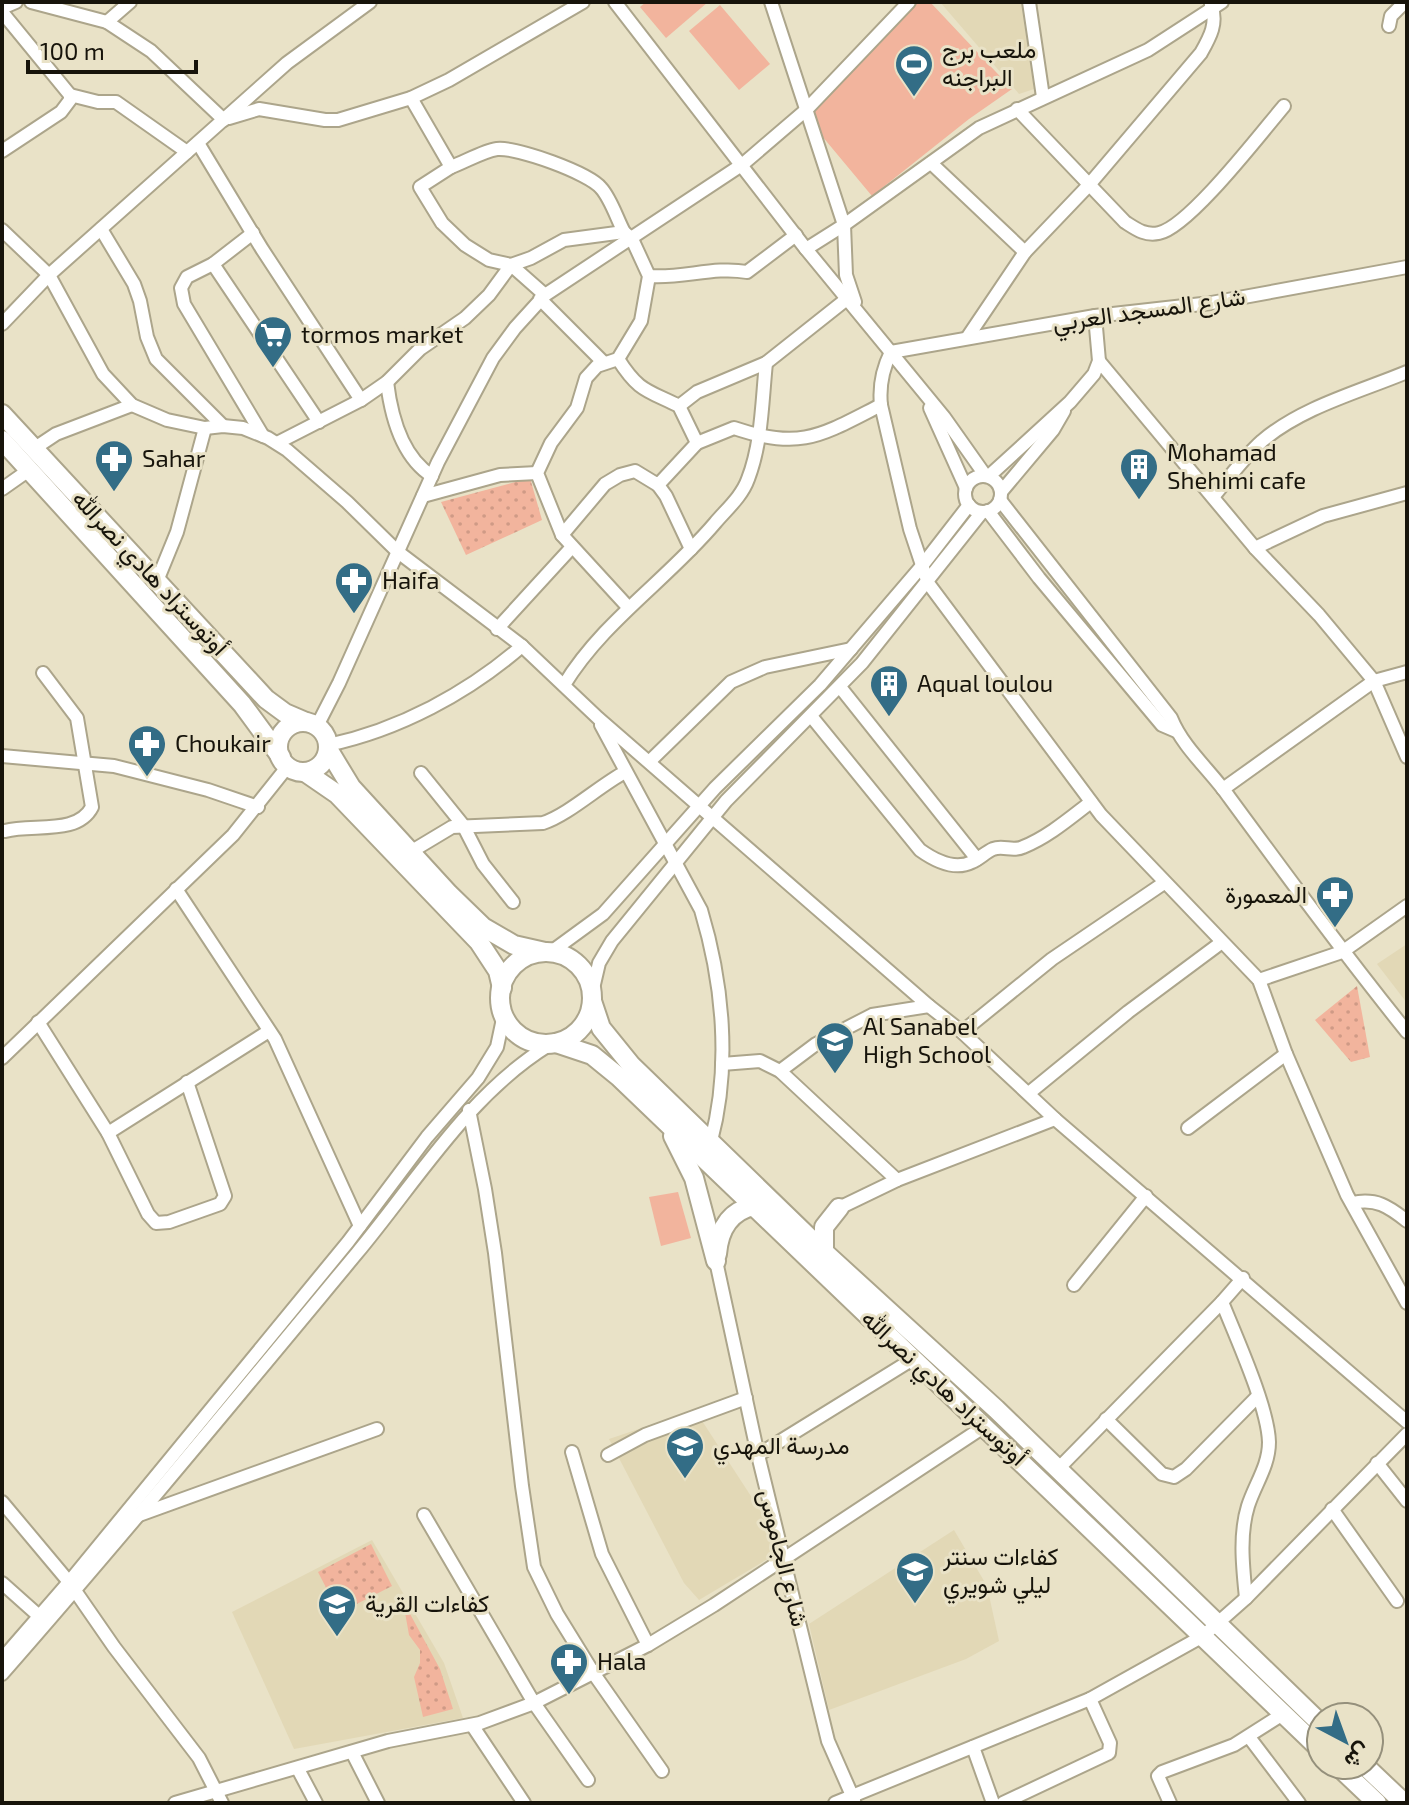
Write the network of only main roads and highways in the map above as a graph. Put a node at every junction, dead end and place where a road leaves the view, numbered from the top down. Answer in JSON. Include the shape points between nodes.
{"nodes":[{"id":1,"x":2,"y":414,"type":"edge"},
{"id":2,"x":2,"y":440,"type":"edge"},
{"id":3,"x":312,"y":724,"type":"junction"},
{"id":4,"x":328,"y":747,"type":"junction"},
{"id":5,"x":291,"y":765,"type":"junction"},
{"id":6,"x":548,"y":952,"type":"junction"},
{"id":7,"x":502,"y":988,"type":"junction"},
{"id":8,"x":592,"y":997,"type":"junction"},
{"id":9,"x":552,"y":1044,"type":"junction"},
{"id":10,"x":661,"y":1116,"type":"junction"},
{"id":11,"x":754,"y":1206,"type":"junction"},
{"id":12,"x":792,"y":1221,"type":"junction"},
{"id":13,"x":824,"y":1252,"type":"junction"},
{"id":14,"x":1210,"y":1630,"type":"junction"},
{"id":15,"x":1305,"y":1710,"type":"edge"},
{"id":16,"x":1305,"y":1735,"type":"edge"},
{"id":17,"x":1354,"y":1781,"type":"edge"},
{"id":18,"x":1381,"y":1781,"type":"edge"},
{"id":19,"x":1377,"y":1803,"type":"edge"},
{"id":20,"x":1404,"y":1803,"type":"edge"}],
"edges":[{"from":1,"to":3,"type":"highway","name":"أوتوستراد هادي نصرالله","via":[[266,699]]},
{"from":2,"to":5,"type":"highway","name":"أوتوستراد هادي نصرالله"},
{"from":3,"to":4,"type":"highway","via":[[325,734]]},
{"from":3,"to":5,"type":"highway","via":[[294,724],[284,732],[279,744]]},
{"from":4,"to":5,"type":"highway","via":[[319,766]]},
{"from":4,"to":6,"type":"highway","name":"أوتوستراد هادي نصرالله","via":[[351,787],[490,933]]},
{"from":5,"to":7,"type":"highway","name":"أوتوستراد هادي نصرالله","via":[[337,794],[479,942],[495,964]]},
{"from":6,"to":7,"type":"highway","via":[[514,965]]},
{"from":6,"to":8,"type":"highway","name":"أوتوستراد هادي نصرالله","via":[[578,965]]},
{"from":7,"to":9,"type":"highway","name":"أوتوستراد هادي نصرالله","via":[[509,1025],[520,1036]]},
{"from":8,"to":9,"type":"highway","via":[[581,1028]]},
{"from":8,"to":12,"type":"highway","name":"أوتوستراد هادي نصرالله","via":[[601,1028],[623,1057]]},
{"from":9,"to":10,"type":"highway","name":"أوتوستراد هادي نصرالله","via":[[592,1055]]},
{"from":10,"to":11,"type":"highway","name":"أوتوستراد هادي نصرالله"},
{"from":10,"to":11,"type":"highway","via":[[694,1178],[716,1261],[726,1222]]},
{"from":11,"to":14,"type":"highway","name":"أوتوستراد هادي نصرالله"},
{"from":12,"to":13,"type":"highway","name":"أوتوستراد هادي نصرالله"},
{"from":12,"to":13,"type":"highway","via":[[839,1208],[824,1227]]},
{"from":13,"to":14,"type":"highway","name":"أوتوستراد هادي نصرالله","via":[[1058,1469]]},
{"from":14,"to":15,"type":"highway","name":"أوتوستراد هادي نصرالله"},
{"from":14,"to":16,"type":"highway","name":"أوتوستراد هادي نصرالله"},
{"from":17,"to":19,"type":"highway"},
{"from":18,"to":20,"type":"highway"}]}
